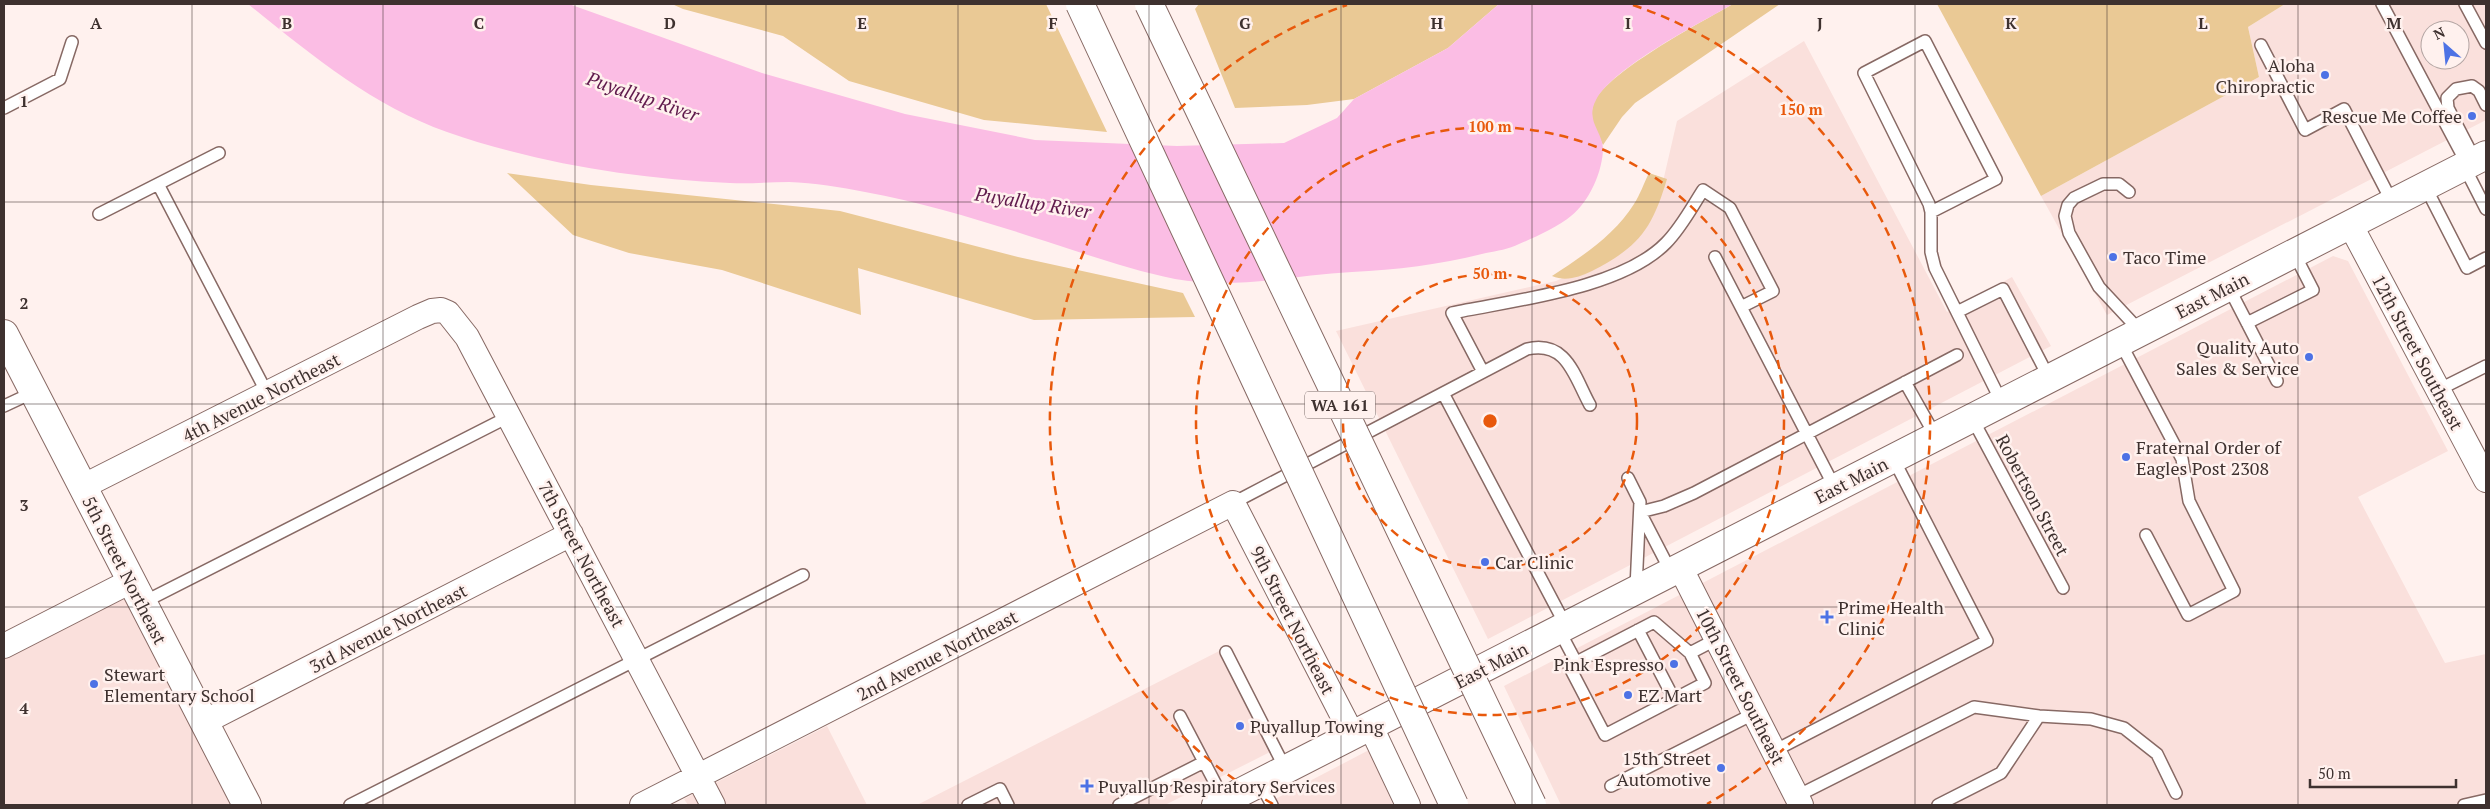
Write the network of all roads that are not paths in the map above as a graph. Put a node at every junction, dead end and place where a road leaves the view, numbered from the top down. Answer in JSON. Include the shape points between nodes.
{"nodes":[{"id":1,"x":1080,"y":4,"type":"edge"},
{"id":2,"x":1149,"y":4,"type":"edge"},
{"id":3,"x":2382,"y":4,"type":"edge"},
{"id":4,"x":2465,"y":4,"type":"edge"},
{"id":5,"x":72,"y":42,"type":"dead end"},
{"id":6,"x":2486,"y":43,"type":"edge"},
{"id":7,"x":2261,"y":45,"type":"dead end"},
{"id":8,"x":2486,"y":105,"type":"edge"},
{"id":9,"x":4,"y":108,"type":"edge"},
{"id":10,"x":219,"y":152,"type":"dead end"},
{"id":11,"x":2473,"y":161,"type":"edge"},
{"id":12,"x":158,"y":184,"type":"junction"},
{"id":13,"x":2425,"y":186,"type":"junction"},
{"id":14,"x":2129,"y":192,"type":"dead end"},
{"id":15,"x":2392,"y":202,"type":"junction"},
{"id":16,"x":2486,"y":209,"type":"edge"},
{"id":17,"x":1931,"y":212,"type":"junction"},
{"id":18,"x":99,"y":214,"type":"dead end"},
{"id":19,"x":2350,"y":224,"type":"junction"},
{"id":20,"x":2294,"y":252,"type":"junction"},
{"id":21,"x":1715,"y":257,"type":"dead end"},
{"id":22,"x":2486,"y":258,"type":"edge"},
{"id":23,"x":2228,"y":286,"type":"junction"},
{"id":24,"x":1741,"y":307,"type":"junction"},
{"id":25,"x":441,"y":310,"type":"joint"},
{"id":26,"x":1957,"y":312,"type":"junction"},
{"id":27,"x":2247,"y":323,"type":"junction"},
{"id":28,"x":4,"y":334,"type":"edge"},
{"id":29,"x":2130,"y":337,"type":"junction"},
{"id":30,"x":1957,"y":355,"type":"dead end"},
{"id":31,"x":2486,"y":366,"type":"edge"},
{"id":32,"x":1483,"y":372,"type":"junction"},
{"id":33,"x":2049,"y":378,"type":"junction"},
{"id":34,"x":2277,"y":381,"type":"dead end"},
{"id":35,"x":1905,"y":382,"type":"junction"},
{"id":36,"x":2438,"y":390,"type":"junction"},
{"id":37,"x":34,"y":392,"type":"junction"},
{"id":38,"x":267,"y":393,"type":"junction"},
{"id":39,"x":1443,"y":393,"type":"junction"},
{"id":40,"x":2002,"y":403,"type":"junction"},
{"id":41,"x":1590,"y":405,"type":"dead end"},
{"id":42,"x":4,"y":406,"type":"edge"},
{"id":43,"x":510,"y":416,"type":"junction"},
{"id":44,"x":1972,"y":418,"type":"junction"},
{"id":45,"x":1807,"y":434,"type":"junction"},
{"id":46,"x":1936,"y":437,"type":"junction"},
{"id":47,"x":1893,"y":458,"type":"junction"},
{"id":48,"x":1628,"y":478,"type":"dead end"},
{"id":49,"x":2486,"y":480,"type":"edge"},
{"id":50,"x":82,"y":487,"type":"junction"},
{"id":51,"x":1835,"y":488,"type":"junction"},
{"id":52,"x":1233,"y":503,"type":"junction"},
{"id":53,"x":1640,"y":512,"type":"junction"},
{"id":54,"x":571,"y":534,"type":"junction"},
{"id":55,"x":2146,"y":535,"type":"dead end"},
{"id":56,"x":1676,"y":570,"type":"junction"},
{"id":57,"x":803,"y":575,"type":"dead end"},
{"id":58,"x":2063,"y":588,"type":"dead end"},
{"id":59,"x":1636,"y":590,"type":"junction"},
{"id":60,"x":137,"y":592,"type":"junction"},
{"id":61,"x":1562,"y":628,"type":"junction"},
{"id":62,"x":1638,"y":630,"type":"junction"},
{"id":63,"x":1717,"y":639,"type":"junction"},
{"id":64,"x":4,"y":646,"type":"edge"},
{"id":65,"x":1226,"y":652,"type":"dead end"},
{"id":66,"x":1690,"y":653,"type":"junction"},
{"id":67,"x":636,"y":659,"type":"junction"},
{"id":68,"x":1576,"y":662,"type":"junction"},
{"id":69,"x":1674,"y":699,"type":"junction"},
{"id":70,"x":1754,"y":714,"type":"junction"},
{"id":71,"x":1180,"y":716,"type":"dead end"},
{"id":72,"x":2039,"y":716,"type":"junction"},
{"id":73,"x":204,"y":722,"type":"junction"},
{"id":74,"x":1362,"y":732,"type":"junction"},
{"id":75,"x":1774,"y":751,"type":"junction"},
{"id":76,"x":1204,"y":762,"type":"junction"},
{"id":77,"x":1286,"y":770,"type":"junction"},
{"id":78,"x":698,"y":777,"type":"junction"},
{"id":79,"x":1611,"y":786,"type":"dead end"},
{"id":80,"x":2176,"y":793,"type":"dead end"},
{"id":81,"x":1266,"y":794,"type":"edge"},
{"id":82,"x":2486,"y":800,"type":"edge"},
{"id":83,"x":1799,"y":801,"type":"edge"},
{"id":84,"x":1219,"y":804,"type":"edge"},
{"id":85,"x":247,"y":805,"type":"edge"},
{"id":86,"x":350,"y":805,"type":"edge"},
{"id":87,"x":642,"y":805,"type":"edge"},
{"id":88,"x":712,"y":805,"type":"edge"},
{"id":89,"x":968,"y":805,"type":"edge"},
{"id":90,"x":1008,"y":805,"type":"edge"},
{"id":91,"x":1119,"y":805,"type":"edge"},
{"id":92,"x":1408,"y":805,"type":"edge"},
{"id":93,"x":1454,"y":805,"type":"edge"},
{"id":94,"x":1532,"y":805,"type":"edge"},
{"id":95,"x":1938,"y":805,"type":"edge"},
{"id":96,"x":2464,"y":805,"type":"edge"}],
"edges":[{"from":1,"to":93,"type":"main road","bridge":true},
{"from":2,"to":94,"type":"main road","number":"WA 161","bridge":true},
{"from":3,"to":11,"type":"lane"},
{"from":4,"to":6,"type":"lane"},
{"from":5,"to":9,"type":"lane","via":[[60,79]]},
{"from":7,"to":15,"type":"lane","via":[[2305,130],[2344,109]]},
{"from":8,"to":11,"type":"lane","via":[[2472,86],[2456,89],[2447,98],[2448,108]]},
{"from":10,"to":12,"type":"lane"},
{"from":11,"to":13,"type":"main road","name":"East Main"},
{"from":11,"to":16,"type":"lane"},
{"from":12,"to":18,"type":"lane"},
{"from":12,"to":38,"type":"lane"},
{"from":13,"to":15,"type":"main road","name":"East Main"},
{"from":13,"to":22,"type":"lane","via":[[2467,268]]},
{"from":14,"to":29,"type":"lane","via":[[2119,184],[2103,184],[2074,198],[2065,216],[2069,233]]},
{"from":15,"to":19,"type":"main road","name":"East Main"},
{"from":17,"to":17,"type":"lane","via":[[1924,191],[1864,73],[1925,42],[1996,179]]},
{"from":17,"to":26,"type":"lane","via":[[1931,252],[1935,268]]},
{"from":19,"to":20,"type":"main road","name":"East Main"},
{"from":19,"to":36,"type":"street","name":"12th Street Southeast"},
{"from":20,"to":23,"type":"main road","name":"East Main"},
{"from":20,"to":27,"type":"lane","via":[[2313,290]]},
{"from":21,"to":24,"type":"lane"},
{"from":23,"to":27,"type":"lane"},
{"from":23,"to":29,"type":"main road","name":"East Main"},
{"from":24,"to":32,"type":"lane","via":[[1773,291],[1730,208],[1703,190],[1668,242],[1612,276],[1582,286],[1452,313]]},
{"from":24,"to":45,"type":"lane"},
{"from":25,"to":38,"type":"street","name":"4th Avenue Northeast","via":[[418,317]]},
{"from":25,"to":43,"type":"street","name":"7th Street Northeast","via":[[456,320]]},
{"from":26,"to":33,"type":"lane","via":[[2003,289]]},
{"from":26,"to":40,"type":"lane"},
{"from":27,"to":34,"type":"lane"},
{"from":28,"to":37,"type":"main road","name":"5th Street Northeast"},
{"from":29,"to":33,"type":"main road","name":"East Main"},
{"from":29,"to":55,"type":"lane","via":[[2182,459],[2189,501],[2234,591],[2188,616]]},
{"from":30,"to":35,"type":"lane"},
{"from":31,"to":36,"type":"lane"},
{"from":32,"to":39,"type":"lane"},
{"from":32,"to":41,"type":"lane","via":[[1527,350],[1548,347],[1566,360]]},
{"from":33,"to":40,"type":"main road","name":"East Main"},
{"from":35,"to":45,"type":"lane"},
{"from":35,"to":46,"type":"lane"},
{"from":36,"to":49,"type":"street","name":"12th Street Southeast"},
{"from":37,"to":42,"type":"lane"},
{"from":37,"to":50,"type":"main road","name":"5th Street Northeast"},
{"from":38,"to":50,"type":"street","name":"4th Avenue Northeast"},
{"from":39,"to":52,"type":"lane"},
{"from":39,"to":61,"type":"lane"},
{"from":40,"to":44,"type":"main road","name":"East Main"},
{"from":43,"to":54,"type":"street","name":"7th Street Northeast"},
{"from":43,"to":60,"type":"lane"},
{"from":44,"to":46,"type":"main road","name":"East Main"},
{"from":44,"to":58,"type":"lane","name":"Robertson Street"},
{"from":45,"to":51,"type":"lane"},
{"from":45,"to":53,"type":"lane","via":[[1694,493]]},
{"from":46,"to":47,"type":"main road","name":"East Main"},
{"from":47,"to":51,"type":"main road","name":"East Main"},
{"from":47,"to":75,"type":"lane","via":[[1988,640]]},
{"from":48,"to":53,"type":"lane","via":[[1640,502]]},
{"from":50,"to":60,"type":"main road","name":"5th Street Northeast"},
{"from":51,"to":56,"type":"main road","name":"East Main"},
{"from":52,"to":74,"type":"street","name":"9th Street Northeast"},
{"from":52,"to":78,"type":"street","name":"2nd Avenue Northeast"},
{"from":53,"to":56,"type":"lane"},
{"from":53,"to":59,"type":"lane"},
{"from":54,"to":67,"type":"street","name":"7th Street Northeast"},
{"from":54,"to":73,"type":"street","name":"3rd Avenue Northeast"},
{"from":56,"to":59,"type":"main road","name":"East Main"},
{"from":56,"to":63,"type":"street","name":"10th Street Southeast"},
{"from":57,"to":67,"type":"lane"},
{"from":59,"to":61,"type":"main road","name":"East Main"},
{"from":60,"to":64,"type":"street"},
{"from":60,"to":73,"type":"main road","name":"5th Street Northeast"},
{"from":61,"to":68,"type":"lane"},
{"from":61,"to":74,"type":"main road","name":"East Main"},
{"from":62,"to":66,"type":"lane","via":[[1654,622]]},
{"from":62,"to":68,"type":"lane"},
{"from":62,"to":69,"type":"lane"},
{"from":63,"to":66,"type":"lane"},
{"from":63,"to":70,"type":"street","name":"10th Street Southeast"},
{"from":65,"to":77,"type":"lane"},
{"from":66,"to":69,"type":"lane","via":[[1705,683]]},
{"from":67,"to":78,"type":"street","name":"7th Street Northeast"},
{"from":67,"to":86,"type":"lane"},
{"from":68,"to":69,"type":"lane","via":[[1569,666],[1605,735]]},
{"from":70,"to":75,"type":"street","name":"10th Street Southeast"},
{"from":70,"to":79,"type":"lane"},
{"from":71,"to":76,"type":"lane"},
{"from":72,"to":80,"type":"lane","via":[[2092,719],[2124,728],[2157,754]]},
{"from":72,"to":83,"type":"lane","via":[[1974,706]]},
{"from":72,"to":95,"type":"lane","via":[[2001,773]]},
{"from":73,"to":85,"type":"main road","name":"5th Street Northeast"},
{"from":74,"to":77,"type":"main road","name":"East Main"},
{"from":74,"to":92,"type":"street","name":"9th Street Northeast"},
{"from":75,"to":83,"type":"street","name":"10th Street Southeast"},
{"from":76,"to":84,"type":"lane"},
{"from":76,"to":91,"type":"lane"},
{"from":77,"to":81,"type":"main road","name":"East Main"},
{"from":78,"to":87,"type":"street","name":"2nd Avenue Northeast"},
{"from":78,"to":88,"type":"street","name":"7th Street Northeast"},
{"from":81,"to":84,"type":"main road","name":"East Main"},
{"from":82,"to":96,"type":"lane"},
{"from":89,"to":90,"type":"lane","via":[[1000,789]]}]}
